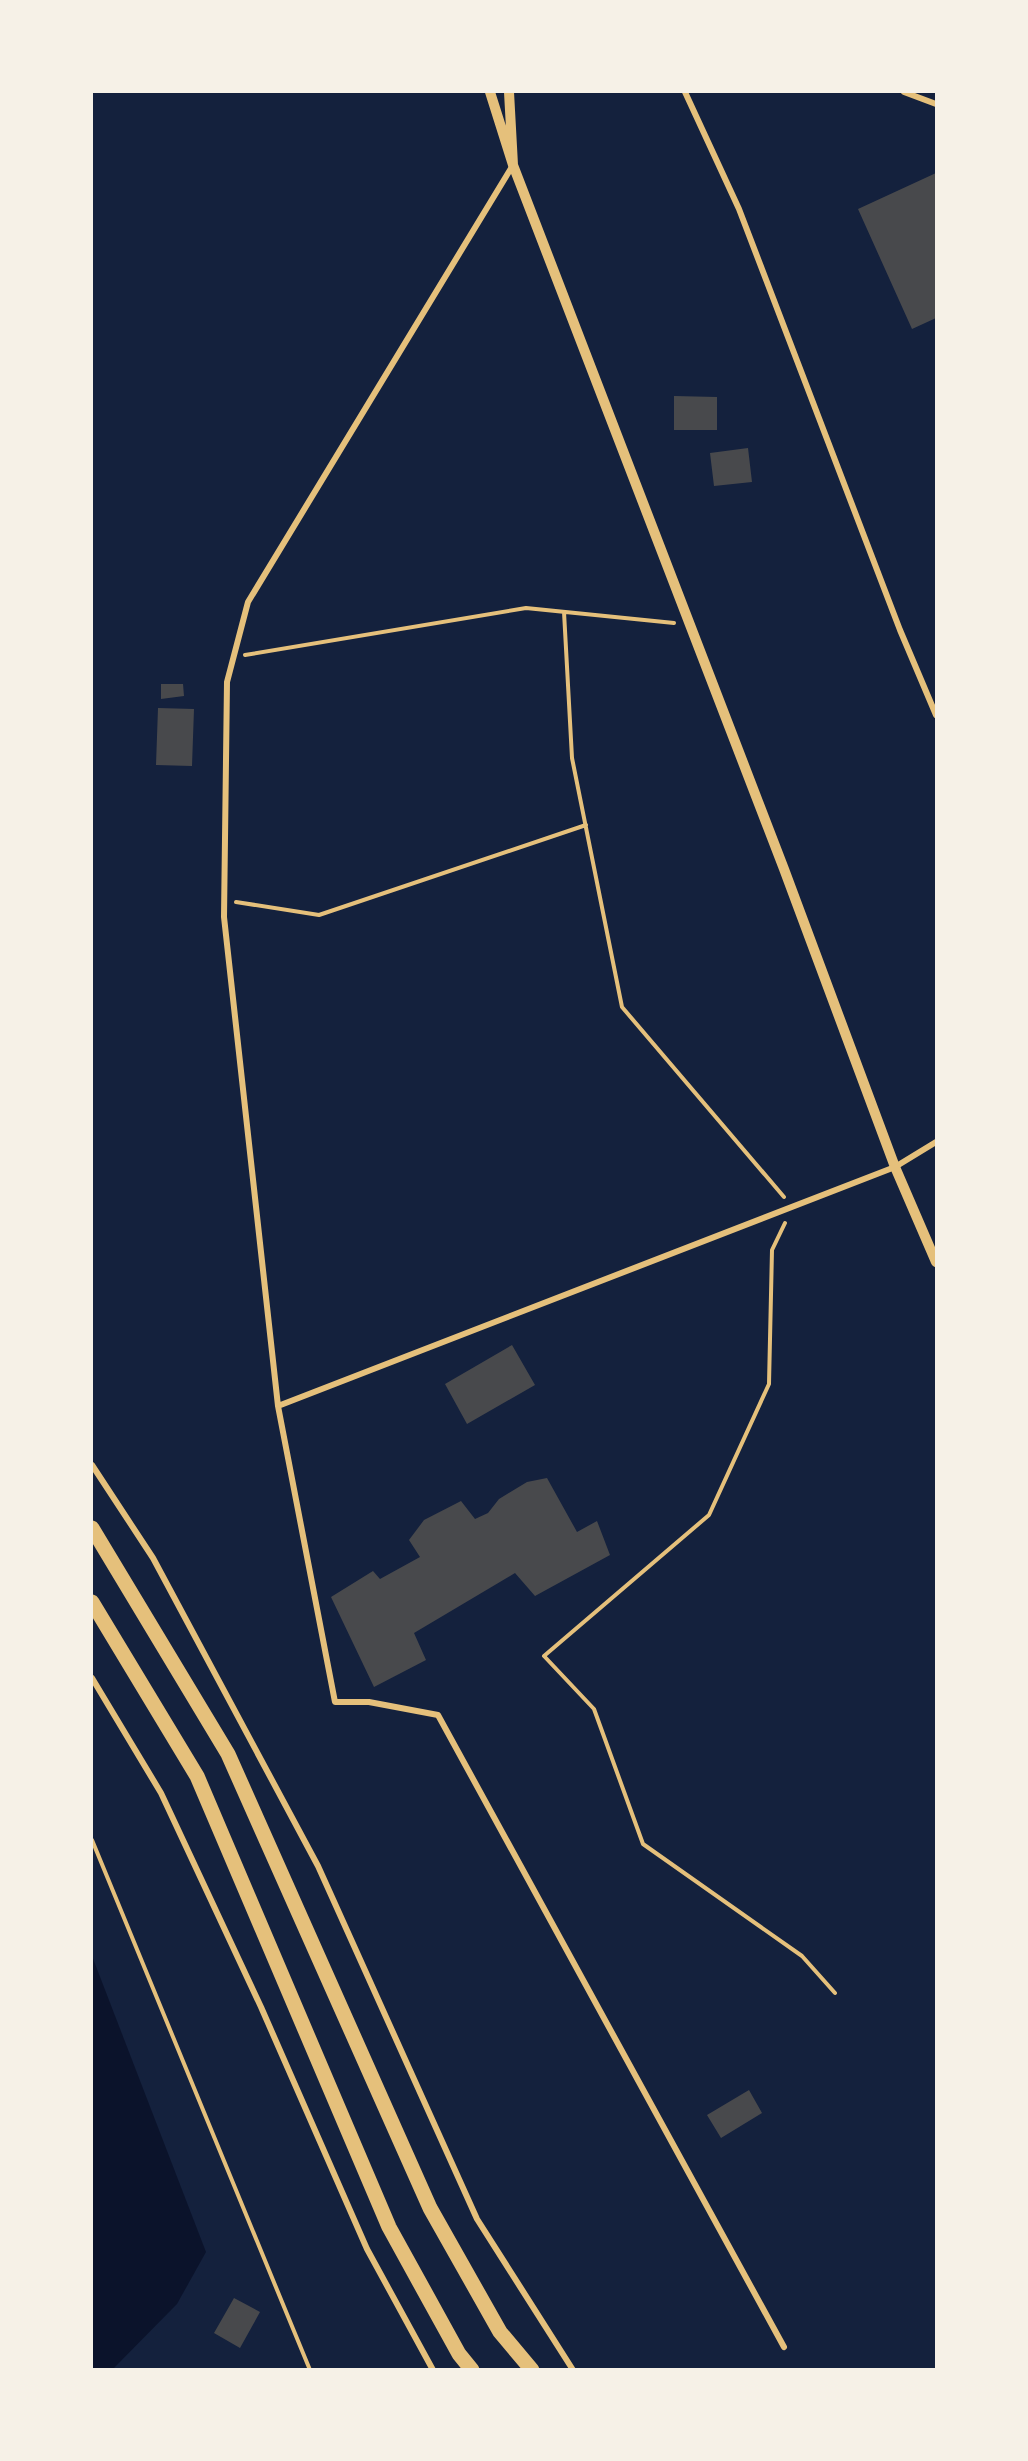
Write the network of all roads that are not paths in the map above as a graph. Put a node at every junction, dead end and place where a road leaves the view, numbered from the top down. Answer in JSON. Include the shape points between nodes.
{"nodes":[{"id":1,"x":490,"y":92,"type":"edge"},
{"id":2,"x":509,"y":92,"type":"edge"},
{"id":3,"x":685,"y":92,"type":"edge"},
{"id":4,"x":904,"y":92,"type":"edge"},
{"id":5,"x":936,"y":104,"type":"edge"},
{"id":6,"x":513,"y":165,"type":"junction"},
{"id":7,"x":936,"y":715,"type":"edge"},
{"id":8,"x":936,"y":1142,"type":"edge"},
{"id":9,"x":895,"y":1167,"type":"junction"},
{"id":10,"x":936,"y":1263,"type":"edge"},
{"id":11,"x":278,"y":1406,"type":"junction"},
{"id":12,"x":92,"y":1466,"type":"edge"},
{"id":13,"x":92,"y":1528,"type":"edge"},
{"id":14,"x":92,"y":1602,"type":"edge"},
{"id":15,"x":92,"y":1678,"type":"edge"},
{"id":16,"x":784,"y":2347,"type":"dead end"},
{"id":17,"x":433,"y":2370,"type":"edge"},
{"id":18,"x":472,"y":2370,"type":"edge"},
{"id":19,"x":532,"y":2370,"type":"edge"},
{"id":20,"x":573,"y":2370,"type":"edge"}],
"edges":[{"from":1,"to":6,"type":"street"},
{"from":2,"to":6,"type":"street"},
{"from":3,"to":7,"type":"street","via":[[739,209]]},
{"from":4,"to":5,"type":"street"},
{"from":6,"to":9,"type":"street"},
{"from":6,"to":11,"type":"street","via":[[248,602],[227,682],[225,929]]},
{"from":8,"to":9,"type":"street"},
{"from":9,"to":10,"type":"street"},
{"from":9,"to":11,"type":"street"},
{"from":11,"to":16,"type":"street","via":[[335,1702],[369,1702],[438,1716]]},
{"from":12,"to":20,"type":"street","via":[[153,1558],[318,1866],[477,2219]]},
{"from":13,"to":19,"type":"main road","via":[[228,1754],[430,2208],[500,2332]]},
{"from":14,"to":18,"type":"main road","via":[[197,1776],[389,2227],[459,2354]]},
{"from":15,"to":17,"type":"street","via":[[161,1793],[261,2007],[367,2249]]}]}
